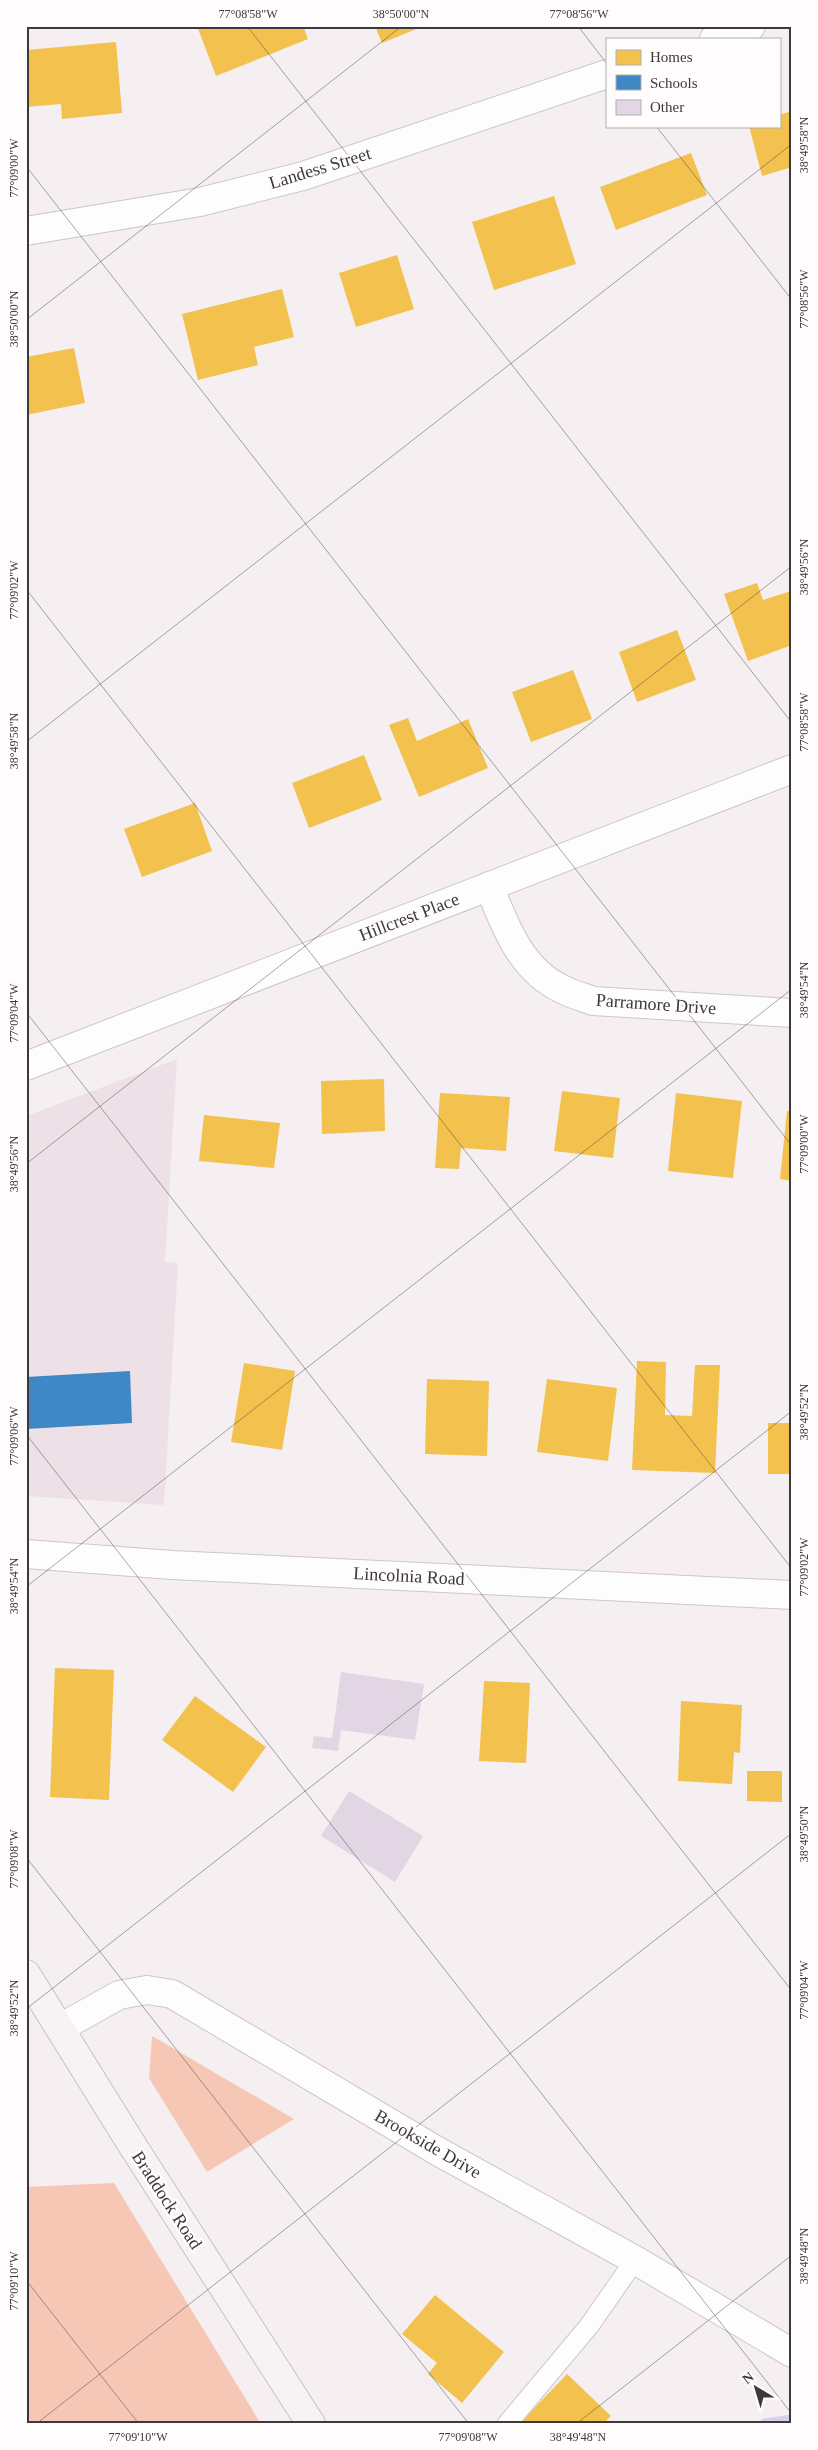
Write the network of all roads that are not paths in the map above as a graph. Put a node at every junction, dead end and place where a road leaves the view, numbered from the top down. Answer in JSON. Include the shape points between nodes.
{"nodes":[{"id":1,"x":751,"y":26,"type":"edge"},
{"id":2,"x":717,"y":38,"type":"edge"},
{"id":3,"x":606,"y":74,"type":"edge"},
{"id":4,"x":26,"y":231,"type":"edge"},
{"id":5,"x":792,"y":769,"type":"edge"},
{"id":6,"x":488,"y":886,"type":"junction"},
{"id":7,"x":792,"y":1013,"type":"edge"},
{"id":8,"x":26,"y":1066,"type":"edge"},
{"id":9,"x":26,"y":1554,"type":"edge"},
{"id":10,"x":792,"y":1595,"type":"edge"},
{"id":11,"x":26,"y":1974,"type":"edge"},
{"id":12,"x":60,"y":2028,"type":"junction"},
{"id":13,"x":635,"y":2260,"type":"junction"},
{"id":14,"x":792,"y":2353,"type":"edge"},
{"id":15,"x":311,"y":2424,"type":"edge"},
{"id":16,"x":506,"y":2424,"type":"edge"}],
"edges":[{"from":1,"to":2,"type":"street"},
{"from":3,"to":4,"type":"street","name":"Landess Street","via":[[303,176],[200,202]]},
{"from":5,"to":6,"type":"street","name":"Hillcrest Place"},
{"from":6,"to":7,"type":"street","name":"Parramore Drive","via":[[510,939],[533,969],[562,990],[593,1001]]},
{"from":6,"to":8,"type":"street","name":"Hillcrest Place"},
{"from":9,"to":10,"type":"street","name":"Lincolnia Road","via":[[172,1565]]},
{"from":11,"to":12,"type":"main road","name":"Braddock Road"},
{"from":12,"to":13,"type":"street","name":"Brookside Drive","via":[[119,1995],[147,1990],[172,1994],[439,2152]]},
{"from":12,"to":15,"type":"main road","name":"Braddock Road"},
{"from":13,"to":14,"type":"street","name":"Brookside Drive"},
{"from":13,"to":16,"type":"lane","via":[[589,2326]]}]}
